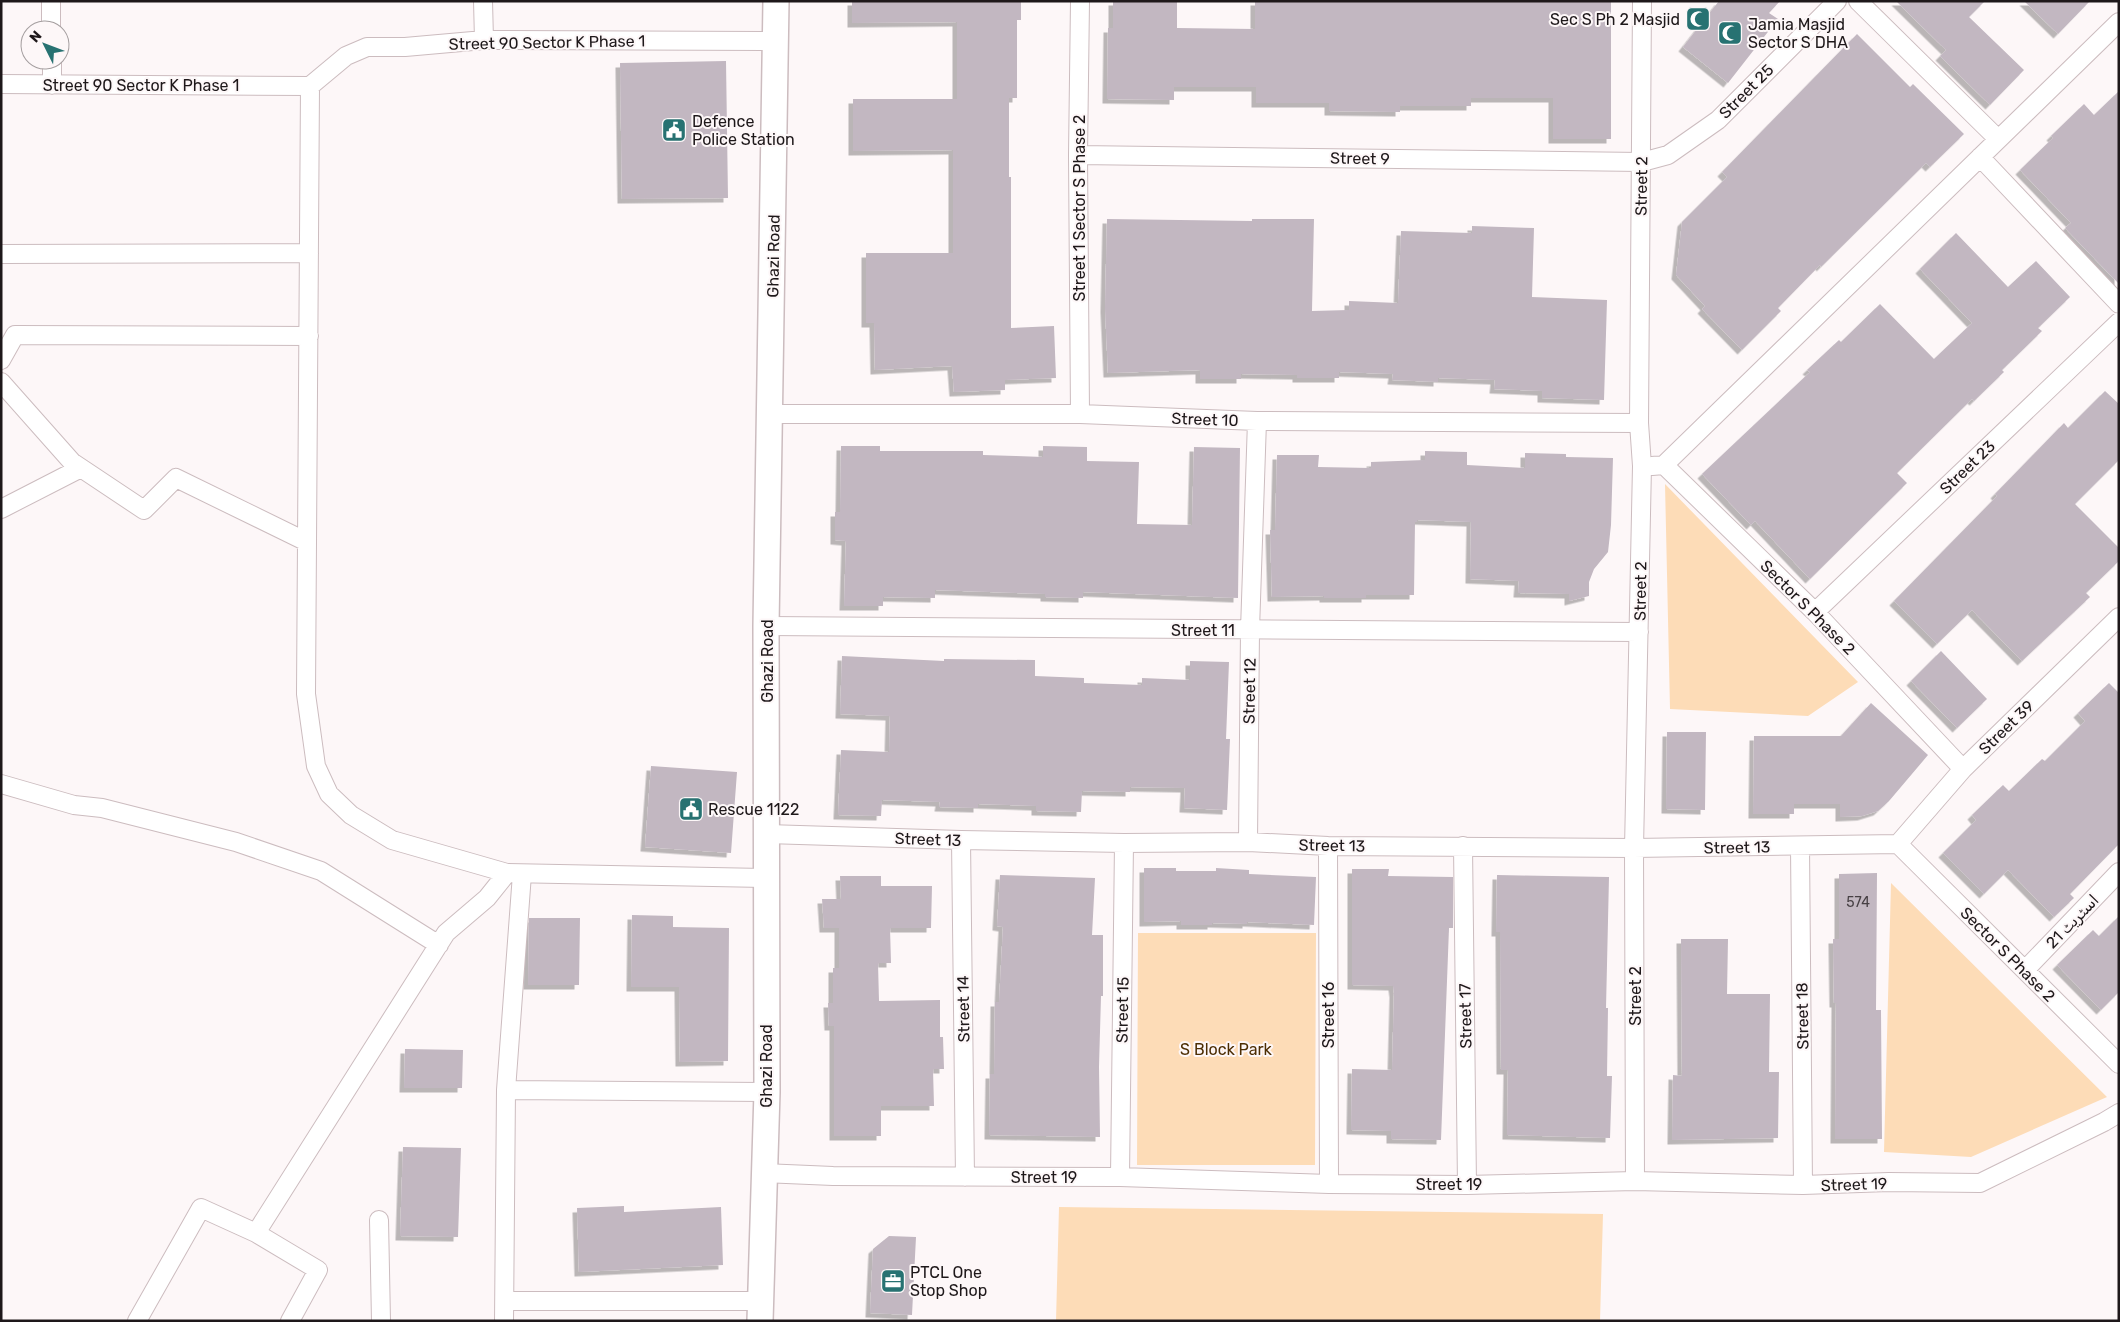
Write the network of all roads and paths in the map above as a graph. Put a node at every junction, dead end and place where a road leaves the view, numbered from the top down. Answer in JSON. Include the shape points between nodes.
{"nodes":[{"id":1,"x":51,"y":1,"type":"edge"},
{"id":2,"x":483,"y":1,"type":"edge"},
{"id":3,"x":776,"y":1,"type":"edge"},
{"id":4,"x":1080,"y":1,"type":"edge"},
{"id":5,"x":1642,"y":1,"type":"edge"},
{"id":6,"x":1837,"y":1,"type":"edge"},
{"id":7,"x":1858,"y":1,"type":"edge"},
{"id":8,"x":52,"y":20,"type":"edge"},
{"id":9,"x":2119,"y":22,"type":"edge"},
{"id":10,"x":484,"y":40,"type":"junction"},
{"id":11,"x":776,"y":41,"type":"junction"},
{"id":12,"x":52,"y":70,"type":"edge"},
{"id":13,"x":1,"y":84,"type":"edge"},
{"id":14,"x":52,"y":85,"type":"junction"},
{"id":15,"x":310,"y":86,"type":"junction"},
{"id":16,"x":1998,"y":139,"type":"junction"},
{"id":17,"x":1078,"y":155,"type":"junction"},
{"id":18,"x":1980,"y":157,"type":"junction"},
{"id":19,"x":1642,"y":162,"type":"junction"},
{"id":20,"x":309,"y":253,"type":"junction"},
{"id":21,"x":1,"y":254,"type":"edge"},
{"id":22,"x":2119,"y":304,"type":"edge"},
{"id":23,"x":2119,"y":322,"type":"edge"},
{"id":24,"x":8,"y":335,"type":"edge"},
{"id":25,"x":309,"y":336,"type":"junction"},
{"id":26,"x":1,"y":360,"type":"edge"},
{"id":27,"x":1,"y":382,"type":"edge"},
{"id":28,"x":771,"y":414,"type":"junction"},
{"id":29,"x":1080,"y":414,"type":"junction"},
{"id":30,"x":1257,"y":421,"type":"junction"},
{"id":31,"x":1639,"y":423,"type":"junction"},
{"id":32,"x":1642,"y":466,"type":"junction"},
{"id":33,"x":1664,"y":466,"type":"junction"},
{"id":34,"x":81,"y":468,"type":"junction"},
{"id":35,"x":1,"y":509,"type":"edge"},
{"id":36,"x":307,"y":542,"type":"junction"},
{"id":37,"x":1814,"y":612,"type":"junction"},
{"id":38,"x":2119,"y":616,"type":"edge"},
{"id":39,"x":766,"y":626,"type":"junction"},
{"id":40,"x":1250,"y":630,"type":"junction"},
{"id":41,"x":1639,"y":632,"type":"junction"},
{"id":42,"x":1964,"y":769,"type":"junction"},
{"id":43,"x":1,"y":784,"type":"edge"},
{"id":44,"x":767,"y":834,"type":"junction"},
{"id":45,"x":961,"y":840,"type":"junction"},
{"id":46,"x":1248,"y":842,"type":"junction"},
{"id":47,"x":1124,"y":843,"type":"junction"},
{"id":48,"x":1898,"y":844,"type":"junction"},
{"id":49,"x":1328,"y":846,"type":"junction"},
{"id":50,"x":1464,"y":846,"type":"junction"},
{"id":51,"x":1800,"y":846,"type":"junction"},
{"id":52,"x":1634,"y":848,"type":"junction"},
{"id":53,"x":2119,"y":872,"type":"edge"},
{"id":54,"x":515,"y":874,"type":"junction"},
{"id":55,"x":766,"y":878,"type":"junction"},
{"id":56,"x":439,"y":944,"type":"junction"},
{"id":57,"x":2025,"y":970,"type":"junction"},
{"id":58,"x":2119,"y":1064,"type":"edge"},
{"id":59,"x":506,"y":1090,"type":"junction"},
{"id":60,"x":766,"y":1092,"type":"junction"},
{"id":61,"x":2119,"y":1113,"type":"edge"},
{"id":62,"x":763,"y":1173,"type":"junction"},
{"id":63,"x":965,"y":1177,"type":"junction"},
{"id":64,"x":1120,"y":1178,"type":"junction"},
{"id":65,"x":1635,"y":1181,"type":"junction"},
{"id":66,"x":1329,"y":1184,"type":"junction"},
{"id":67,"x":1467,"y":1185,"type":"junction"},
{"id":68,"x":1803,"y":1185,"type":"junction"},
{"id":69,"x":379,"y":1220,"type":"dead end"},
{"id":70,"x":256,"y":1233,"type":"junction"},
{"id":71,"x":505,"y":1301,"type":"junction"},
{"id":72,"x":760,"y":1311,"type":"edge"},
{"id":73,"x":137,"y":1321,"type":"edge"},
{"id":74,"x":290,"y":1321,"type":"edge"},
{"id":75,"x":381,"y":1321,"type":"edge"},
{"id":76,"x":504,"y":1321,"type":"edge"}],
"edges":[{"from":1,"to":8,"type":"street"},
{"from":2,"to":10,"type":"street"},
{"from":3,"to":11,"type":"main road","name":"Ghazi Road"},
{"from":4,"to":17,"type":"street","name":"Street 1 Sector S Phase 2"},
{"from":5,"to":19,"type":"street","name":"Street 2"},
{"from":6,"to":19,"type":"street","name":"Street 25","via":[[1718,120],[1668,155]]},
{"from":7,"to":16,"type":"street"},
{"from":9,"to":16,"type":"street"},
{"from":10,"to":11,"type":"street","name":"Street 90 Sector K Phase 1"},
{"from":10,"to":15,"type":"street","name":"Street 90 Sector K Phase 1","via":[[366,47],[346,56]]},
{"from":11,"to":28,"type":"main road","name":"Ghazi Road"},
{"from":12,"to":14,"type":"street"},
{"from":13,"to":14,"type":"street","name":"Street 90 Sector K Phase 1"},
{"from":14,"to":15,"type":"street","name":"Street 90 Sector K Phase 1"},
{"from":15,"to":20,"type":"street"},
{"from":16,"to":18,"type":"street"},
{"from":17,"to":19,"type":"street","name":"Street 9"},
{"from":17,"to":29,"type":"street","name":"Street 1 Sector S Phase 2"},
{"from":18,"to":22,"type":"street"},
{"from":18,"to":33,"type":"street"},
{"from":19,"to":31,"type":"street","name":"Street 2"},
{"from":20,"to":21,"type":"street"},
{"from":20,"to":25,"type":"street"},
{"from":23,"to":37,"type":"street","name":"Street 23"},
{"from":24,"to":25,"type":"street"},
{"from":24,"to":26,"type":"street"},
{"from":25,"to":36,"type":"street"},
{"from":27,"to":34,"type":"street","via":[[72,462]]},
{"from":28,"to":29,"type":"street","name":"Street 10"},
{"from":28,"to":39,"type":"main road","name":"Ghazi Road"},
{"from":29,"to":30,"type":"street","name":"Street 10"},
{"from":30,"to":31,"type":"street","name":"Street 10"},
{"from":30,"to":40,"type":"street","name":"Street 12"},
{"from":31,"to":32,"type":"street","name":"Street 2"},
{"from":32,"to":33,"type":"street"},
{"from":32,"to":41,"type":"street","name":"Street 2"},
{"from":33,"to":37,"type":"street","name":"Sector S Phase 2"},
{"from":34,"to":35,"type":"street"},
{"from":34,"to":36,"type":"street","via":[[144,510],[176,478]]},
{"from":36,"to":54,"type":"street","via":[[306,694],[316,766],[329,794],[351,815],[392,840]]},
{"from":37,"to":42,"type":"street","name":"Sector S Phase 2"},
{"from":38,"to":42,"type":"street","name":"Street 39"},
{"from":39,"to":40,"type":"street","name":"Street 11"},
{"from":39,"to":44,"type":"main road","name":"Ghazi Road"},
{"from":40,"to":41,"type":"street","name":"Street 11"},
{"from":40,"to":46,"type":"street","name":"Street 12"},
{"from":41,"to":52,"type":"street","name":"Street 2"},
{"from":42,"to":48,"type":"street","name":"Street 39"},
{"from":43,"to":56,"type":"street","via":[[74,805],[102,808],[236,842],[321,871]]},
{"from":44,"to":45,"type":"street","name":"Street 13"},
{"from":44,"to":55,"type":"main road","name":"Ghazi Road"},
{"from":45,"to":47,"type":"street","name":"Street 13"},
{"from":45,"to":63,"type":"street","name":"Street 14"},
{"from":46,"to":47,"type":"street","name":"Street 13"},
{"from":46,"to":49,"type":"street","name":"Street 13"},
{"from":47,"to":64,"type":"street","name":"Street 15"},
{"from":48,"to":51,"type":"street","name":"Street 13"},
{"from":48,"to":57,"type":"street","name":"Sector S Phase 2"},
{"from":49,"to":50,"type":"street","name":"Street 13"},
{"from":49,"to":66,"type":"street","name":"Street 16"},
{"from":50,"to":52,"type":"street","name":"Street 13"},
{"from":50,"to":67,"type":"street","name":"Street 17"},
{"from":51,"to":52,"type":"street","name":"Street 13"},
{"from":51,"to":68,"type":"street","name":"Street 18"},
{"from":52,"to":65,"type":"street","name":"Street 2"},
{"from":53,"to":57,"type":"street","name":"اسٹریٹ 21"},
{"from":54,"to":55,"type":"street"},
{"from":54,"to":56,"type":"street","via":[[446,934]]},
{"from":54,"to":59,"type":"street"},
{"from":55,"to":60,"type":"main road","name":"Ghazi Road"},
{"from":56,"to":70,"type":"street"},
{"from":57,"to":58,"type":"street","name":"Sector S Phase 2"},
{"from":59,"to":60,"type":"street"},
{"from":59,"to":71,"type":"street"},
{"from":60,"to":62,"type":"main road","name":"Ghazi Road"},
{"from":61,"to":68,"type":"street","name":"Street 19","via":[[1980,1183]]},
{"from":62,"to":63,"type":"street","name":"Street 19"},
{"from":62,"to":72,"type":"main road","name":"Ghazi Road"},
{"from":63,"to":64,"type":"street","name":"Street 19"},
{"from":64,"to":66,"type":"street","name":"Street 19"},
{"from":65,"to":67,"type":"street","name":"Street 19"},
{"from":65,"to":68,"type":"street","name":"Street 19"},
{"from":66,"to":67,"type":"street","name":"Street 19"},
{"from":69,"to":75,"type":"street"},
{"from":70,"to":73,"type":"street","via":[[201,1208]]},
{"from":70,"to":74,"type":"street","via":[[318,1270]]},
{"from":71,"to":72,"type":"street"},
{"from":71,"to":76,"type":"street"}]}
